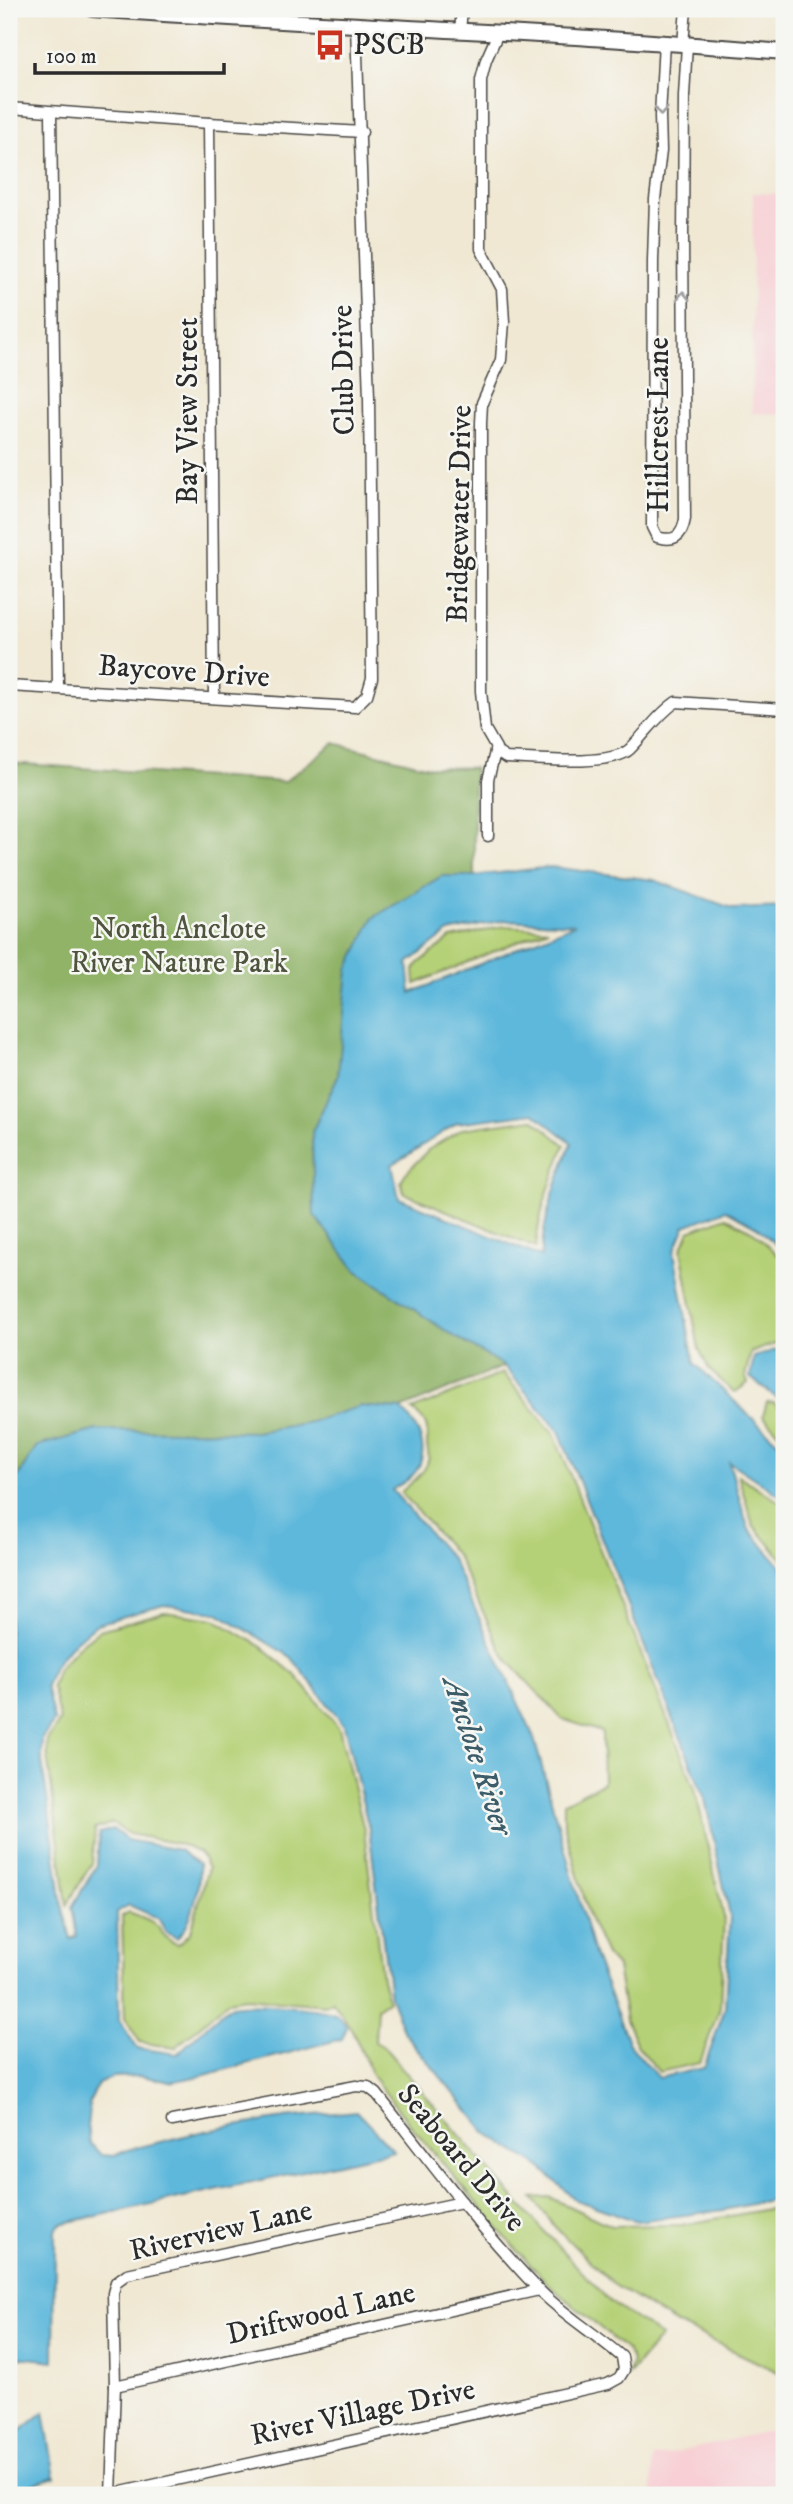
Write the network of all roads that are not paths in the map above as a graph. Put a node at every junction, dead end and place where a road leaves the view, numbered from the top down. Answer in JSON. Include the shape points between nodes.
{"nodes":[{"id":1,"x":92,"y":9,"type":"edge"},
{"id":2,"x":462,"y":9,"type":"edge"},
{"id":3,"x":686,"y":9,"type":"edge"},
{"id":4,"x":356,"y":26,"type":"junction"},
{"id":5,"x":460,"y":31,"type":"junction"},
{"id":6,"x":498,"y":33,"type":"junction"},
{"id":7,"x":664,"y":42,"type":"junction"},
{"id":8,"x":685,"y":44,"type":"junction"},
{"id":9,"x":784,"y":52,"type":"edge"},
{"id":10,"x":9,"y":107,"type":"edge"},
{"id":11,"x":51,"y":112,"type":"junction"},
{"id":12,"x":209,"y":123,"type":"junction"},
{"id":13,"x":362,"y":132,"type":"junction"},
{"id":14,"x":9,"y":686,"type":"edge"},
{"id":15,"x":58,"y":688,"type":"junction"},
{"id":16,"x":214,"y":698,"type":"junction"},
{"id":17,"x":355,"y":707,"type":"joint"},
{"id":18,"x":784,"y":709,"type":"edge"},
{"id":19,"x":495,"y":751,"type":"junction"},
{"id":20,"x":488,"y":836,"type":"dead end"},
{"id":21,"x":172,"y":2121,"type":"dead end"},
{"id":22,"x":462,"y":2202,"type":"junction"},
{"id":23,"x":539,"y":2290,"type":"junction"},
{"id":24,"x":624,"y":2370,"type":"joint"},
{"id":25,"x":115,"y":2386,"type":"junction"},
{"id":26,"x":109,"y":2495,"type":"edge"}],
"edges":[{"from":1,"to":4,"type":"street"},
{"from":2,"to":5,"type":"street"},
{"from":3,"to":8,"type":"street"},
{"from":4,"to":5,"type":"street"},
{"from":4,"to":13,"type":"street","name":"Club Drive"},
{"from":5,"to":6,"type":"street"},
{"from":6,"to":7,"type":"street"},
{"from":6,"to":19,"type":"street","name":"Bridgewater Drive","via":[[482,75],[481,249],[502,289],[505,322],[501,360],[482,403],[481,423],[481,691],[485,729]]},
{"from":7,"to":8,"type":"street"},
{"from":7,"to":8,"type":"street","name":"Hillcrest Lane","one_way":true,"via":[[653,261],[652,527],[657,537],[667,540],[683,531],[685,519]]},
{"from":8,"to":9,"type":"street"},
{"from":10,"to":11,"type":"street"},
{"from":11,"to":12,"type":"street"},
{"from":11,"to":15,"type":"street"},
{"from":12,"to":13,"type":"street"},
{"from":12,"to":16,"type":"street","name":"Bay View Street"},
{"from":13,"to":17,"type":"street","name":"Club Drive","via":[[372,678],[367,695]]},
{"from":14,"to":15,"type":"street","name":"Baycove Drive"},
{"from":15,"to":16,"type":"street","name":"Baycove Drive"},
{"from":16,"to":17,"type":"street","name":"Baycove Drive"},
{"from":18,"to":19,"type":"street","via":[[676,702],[628,752],[603,760],[506,758]]},
{"from":19,"to":20,"type":"street","via":[[488,780]]},
{"from":21,"to":22,"type":"street","name":"Seaboard Drive","via":[[368,2087]]},
{"from":22,"to":23,"type":"street","name":"Seaboard Drive"},
{"from":22,"to":25,"type":"street","name":"Riverview Lane","via":[[127,2274],[113,2293]]},
{"from":23,"to":24,"type":"street","name":"Seaboard Drive","via":[[622,2357]]},
{"from":23,"to":25,"type":"street","name":"Driftwood Lane"},
{"from":24,"to":26,"type":"street","name":"River Village Drive","via":[[608,2384]]},
{"from":25,"to":26,"type":"street","name":"Riverview Lane"}]}
